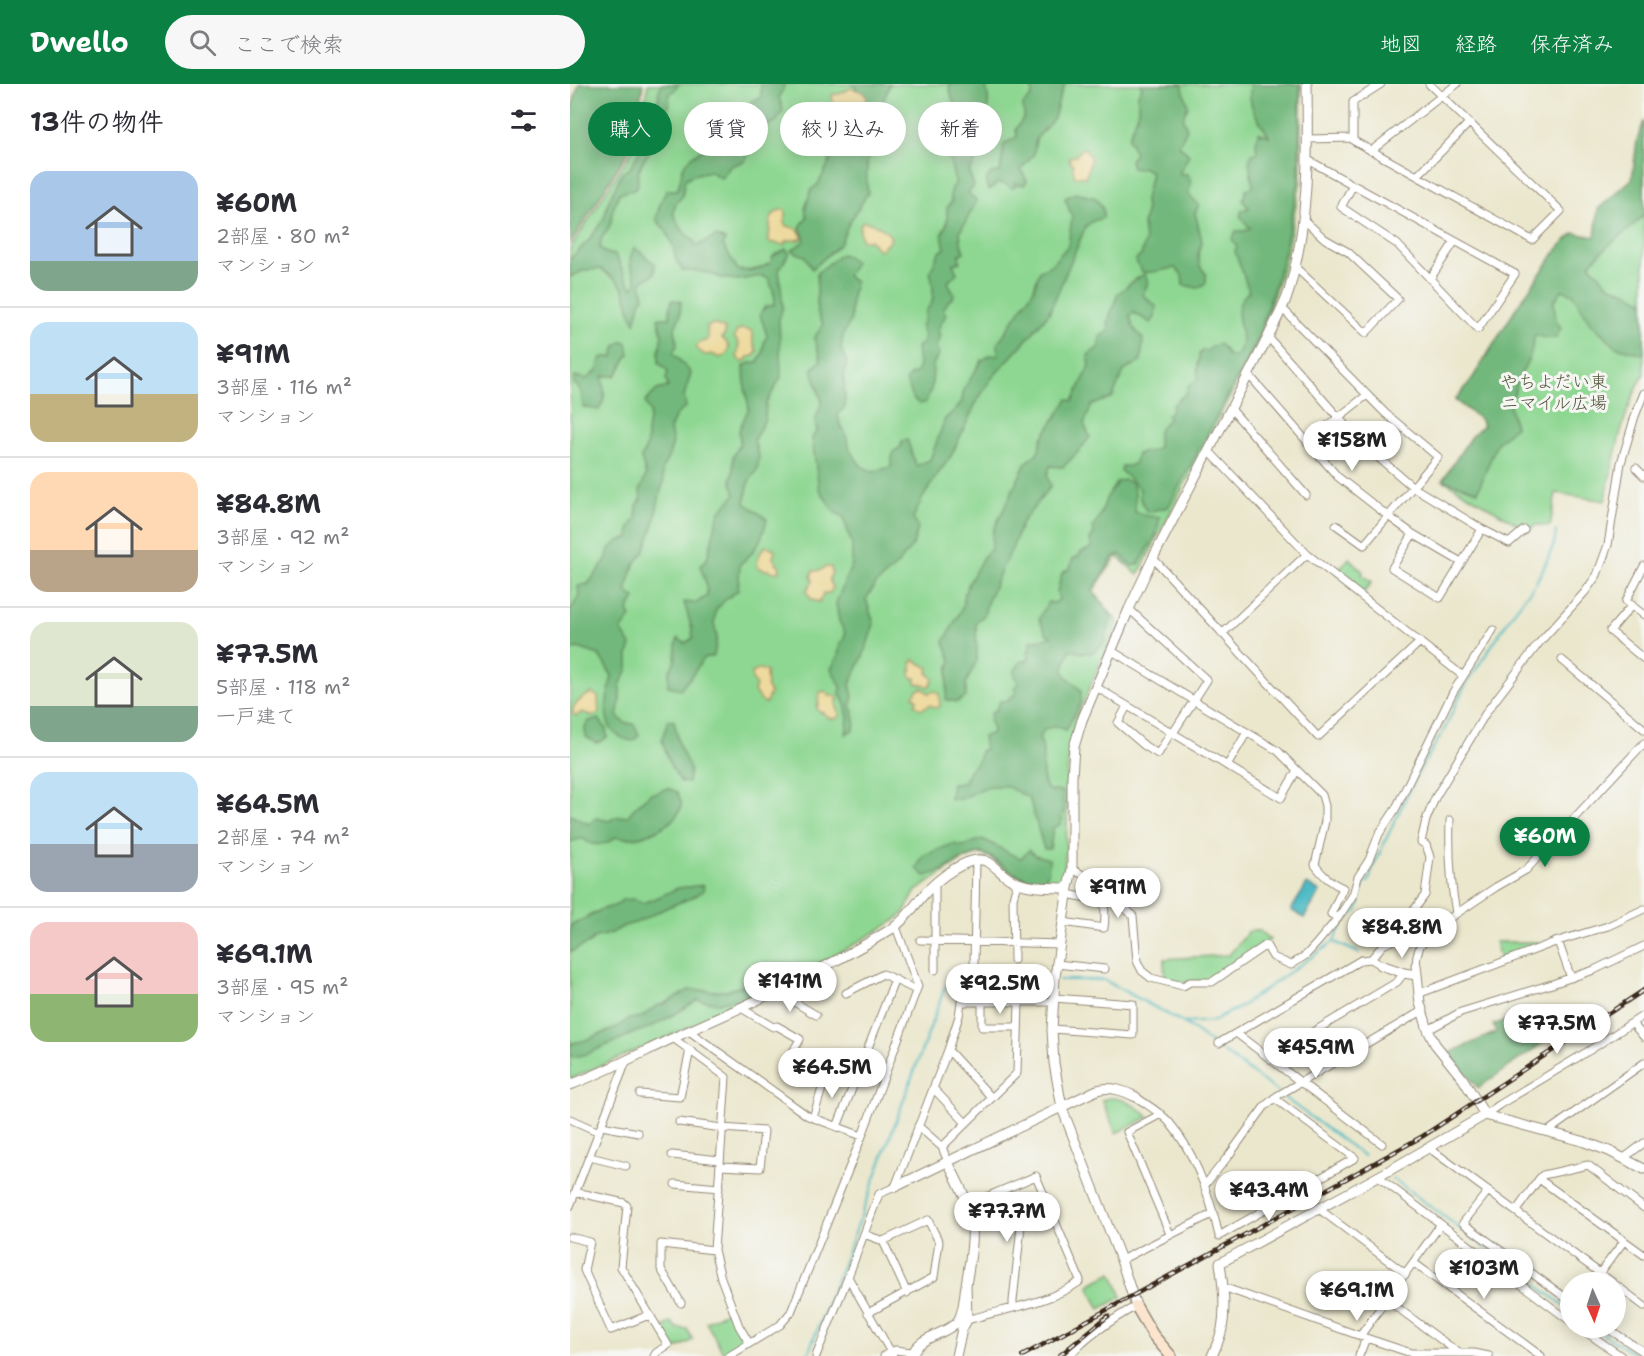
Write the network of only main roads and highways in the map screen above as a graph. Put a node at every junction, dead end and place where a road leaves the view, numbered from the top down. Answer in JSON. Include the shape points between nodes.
{"nodes":[{"id":1,"x":1136,"y":1306,"type":"road end"},
{"id":2,"x":1171,"y":1356,"type":"edge"}],
"edges":[{"from":1,"to":2,"type":"main road","via":[[1147,1327]]}]}
